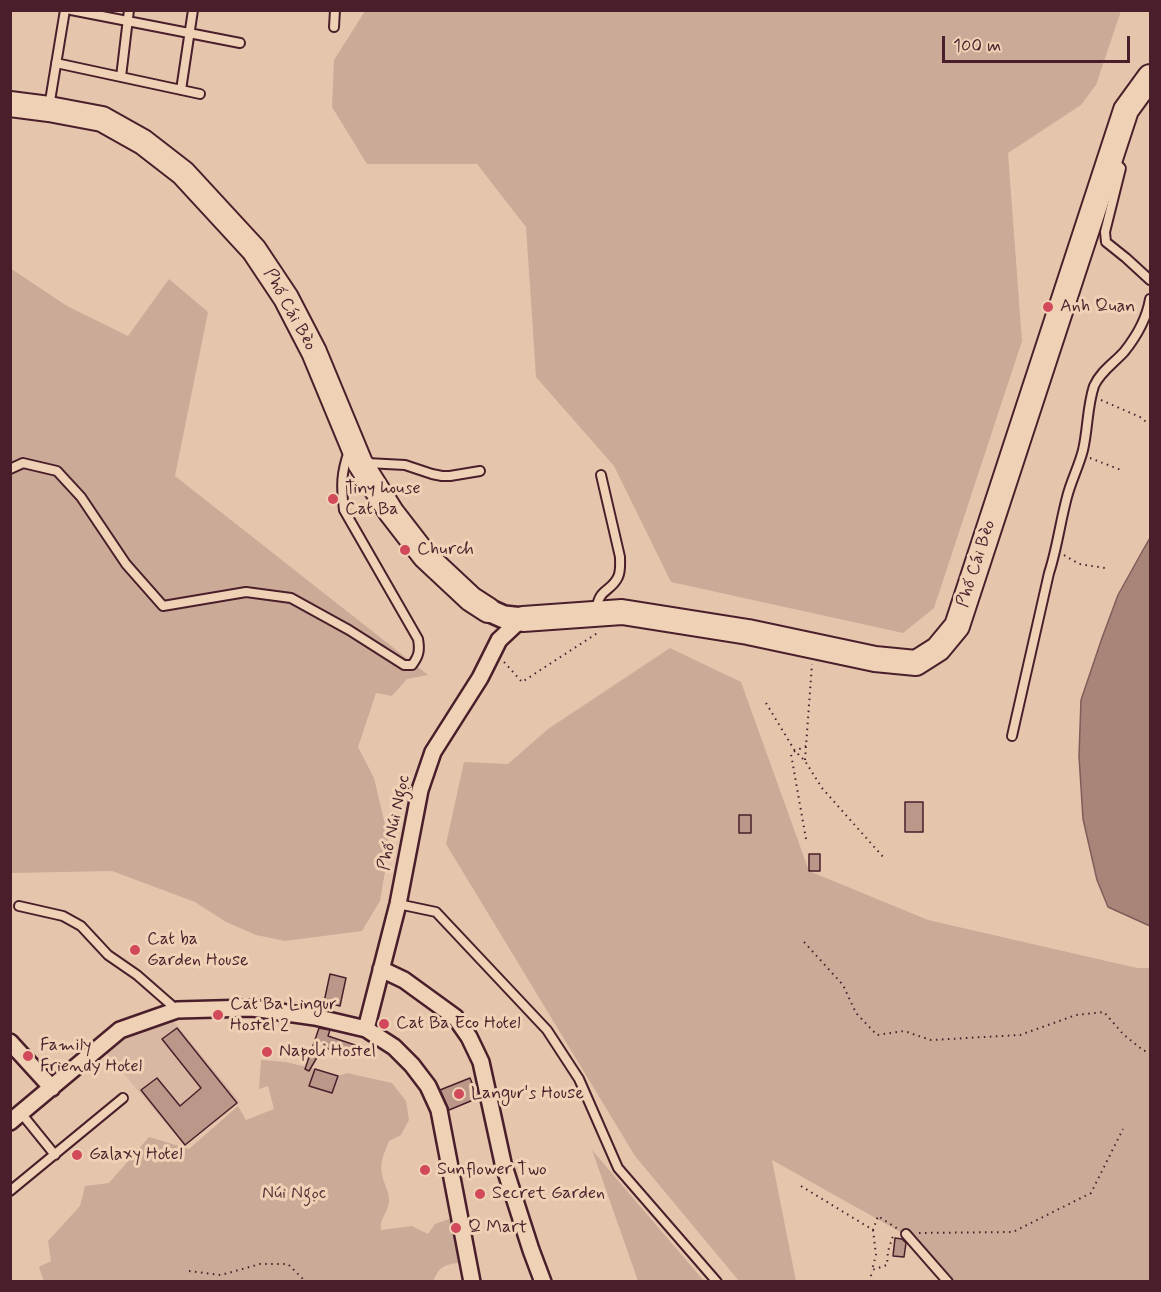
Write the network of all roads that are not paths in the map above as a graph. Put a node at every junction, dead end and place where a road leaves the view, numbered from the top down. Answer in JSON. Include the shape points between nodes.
{"nodes":[{"id":1,"x":64,"y":10,"type":"edge"},
{"id":2,"x":71,"y":10,"type":"edge"},
{"id":3,"x":129,"y":10,"type":"edge"},
{"id":4,"x":193,"y":10,"type":"edge"},
{"id":5,"x":334,"y":10,"type":"edge"},
{"id":6,"x":127,"y":22,"type":"junction"},
{"id":7,"x":334,"y":27,"type":"dead end"},
{"id":8,"x":190,"y":34,"type":"junction"},
{"id":9,"x":240,"y":43,"type":"dead end"},
{"id":10,"x":56,"y":63,"type":"junction"},
{"id":11,"x":121,"y":77,"type":"junction"},
{"id":12,"x":1150,"y":77,"type":"edge"},
{"id":13,"x":181,"y":90,"type":"junction"},
{"id":14,"x":200,"y":93,"type":"dead end"},
{"id":15,"x":10,"y":104,"type":"edge"},
{"id":16,"x":49,"y":109,"type":"junction"},
{"id":17,"x":1110,"y":159,"type":"junction"},
{"id":18,"x":1150,"y":280,"type":"edge"},
{"id":19,"x":1150,"y":299,"type":"edge"},
{"id":20,"x":355,"y":453,"type":"junction"},
{"id":21,"x":10,"y":469,"type":"edge"},
{"id":22,"x":480,"y":471,"type":"dead end"},
{"id":23,"x":601,"y":476,"type":"dead end"},
{"id":24,"x":488,"y":610,"type":"junction"},
{"id":25,"x":523,"y":619,"type":"junction"},
{"id":26,"x":599,"y":623,"type":"junction"},
{"id":27,"x":496,"y":646,"type":"junction"},
{"id":28,"x":1012,"y":736,"type":"dead end"},
{"id":29,"x":398,"y":904,"type":"junction"},
{"id":30,"x":19,"y":906,"type":"dead end"},
{"id":31,"x":381,"y":969,"type":"junction"},
{"id":32,"x":177,"y":1010,"type":"junction"},
{"id":33,"x":366,"y":1029,"type":"junction"},
{"id":34,"x":10,"y":1042,"type":"edge"},
{"id":35,"x":52,"y":1088,"type":"junction"},
{"id":36,"x":123,"y":1098,"type":"dead end"},
{"id":37,"x":16,"y":1117,"type":"edge"},
{"id":38,"x":55,"y":1155,"type":"junction"},
{"id":39,"x":10,"y":1191,"type":"edge"},
{"id":40,"x":906,"y":1234,"type":"road end"},
{"id":41,"x":472,"y":1281,"type":"edge"},
{"id":42,"x":543,"y":1281,"type":"edge"},
{"id":43,"x":717,"y":1281,"type":"edge"},
{"id":44,"x":948,"y":1281,"type":"edge"}],
"edges":[{"from":1,"to":10,"type":"lane"},
{"from":2,"to":6,"type":"lane"},
{"from":3,"to":6,"type":"lane"},
{"from":4,"to":8,"type":"lane"},
{"from":5,"to":7,"type":"lane"},
{"from":6,"to":8,"type":"lane"},
{"from":6,"to":11,"type":"lane"},
{"from":8,"to":9,"type":"lane"},
{"from":8,"to":13,"type":"lane"},
{"from":10,"to":11,"type":"lane"},
{"from":10,"to":16,"type":"lane"},
{"from":11,"to":13,"type":"lane"},
{"from":12,"to":17,"type":"main road","name":"Phố Cái Bèo","via":[[1126,110]]},
{"from":13,"to":14,"type":"lane"},
{"from":15,"to":16,"type":"main road","name":"Phố Cái Bèo"},
{"from":16,"to":20,"type":"main road","name":"Phố Cái Bèo","via":[[102,119],[142,142],[183,173],[254,250],[286,298],[314,352]]},
{"from":17,"to":18,"type":"lane","via":[[1121,168],[1106,242]]},
{"from":17,"to":26,"type":"main road","name":"Phố Cái Bèo","via":[[957,626],[938,649],[915,663],[622,612]]},
{"from":19,"to":28,"type":"lane","via":[[1132,340],[1095,384],[1082,454],[1067,495]]},
{"from":20,"to":21,"type":"lane","via":[[344,466],[344,510],[418,639],[420,651],[412,665],[404,665],[291,598],[246,592],[163,606],[126,564],[81,497],[57,471],[23,463]]},
{"from":20,"to":22,"type":"lane","via":[[442,476]]},
{"from":20,"to":24,"type":"main road","name":"Phố Cái Bèo","via":[[391,512],[425,556]]},
{"from":23,"to":26,"type":"lane","via":[[620,565],[618,577],[598,598]]},
{"from":24,"to":25,"type":"main road","name":"Phố Cái Bèo"},
{"from":24,"to":27,"type":"street","via":[[495,622]]},
{"from":25,"to":26,"type":"main road","name":"Phố Cái Bèo"},
{"from":25,"to":27,"type":"street"},
{"from":27,"to":29,"type":"street","name":"Phố Núi Ngọc","via":[[433,752],[420,790]]},
{"from":29,"to":31,"type":"street","name":"Phố Núi Ngọc"},
{"from":29,"to":43,"type":"lane","via":[[436,912],[547,1030],[579,1079],[618,1168]]},
{"from":30,"to":32,"type":"lane","via":[[63,916],[81,926],[108,955]]},
{"from":31,"to":33,"type":"street","name":"Phố Núi Ngọc"},
{"from":31,"to":42,"type":"street","via":[[404,980],[455,1017],[469,1037],[481,1062],[503,1163]]},
{"from":32,"to":33,"type":"street","via":[[252,1008]]},
{"from":32,"to":35,"type":"street","via":[[120,1030]]},
{"from":33,"to":41,"type":"street","via":[[394,1047],[412,1065],[439,1110]]},
{"from":34,"to":35,"type":"street"},
{"from":35,"to":37,"type":"street"},
{"from":36,"to":38,"type":"lane"},
{"from":37,"to":38,"type":"lane"},
{"from":38,"to":39,"type":"lane"},
{"from":40,"to":44,"type":"lane"}]}
